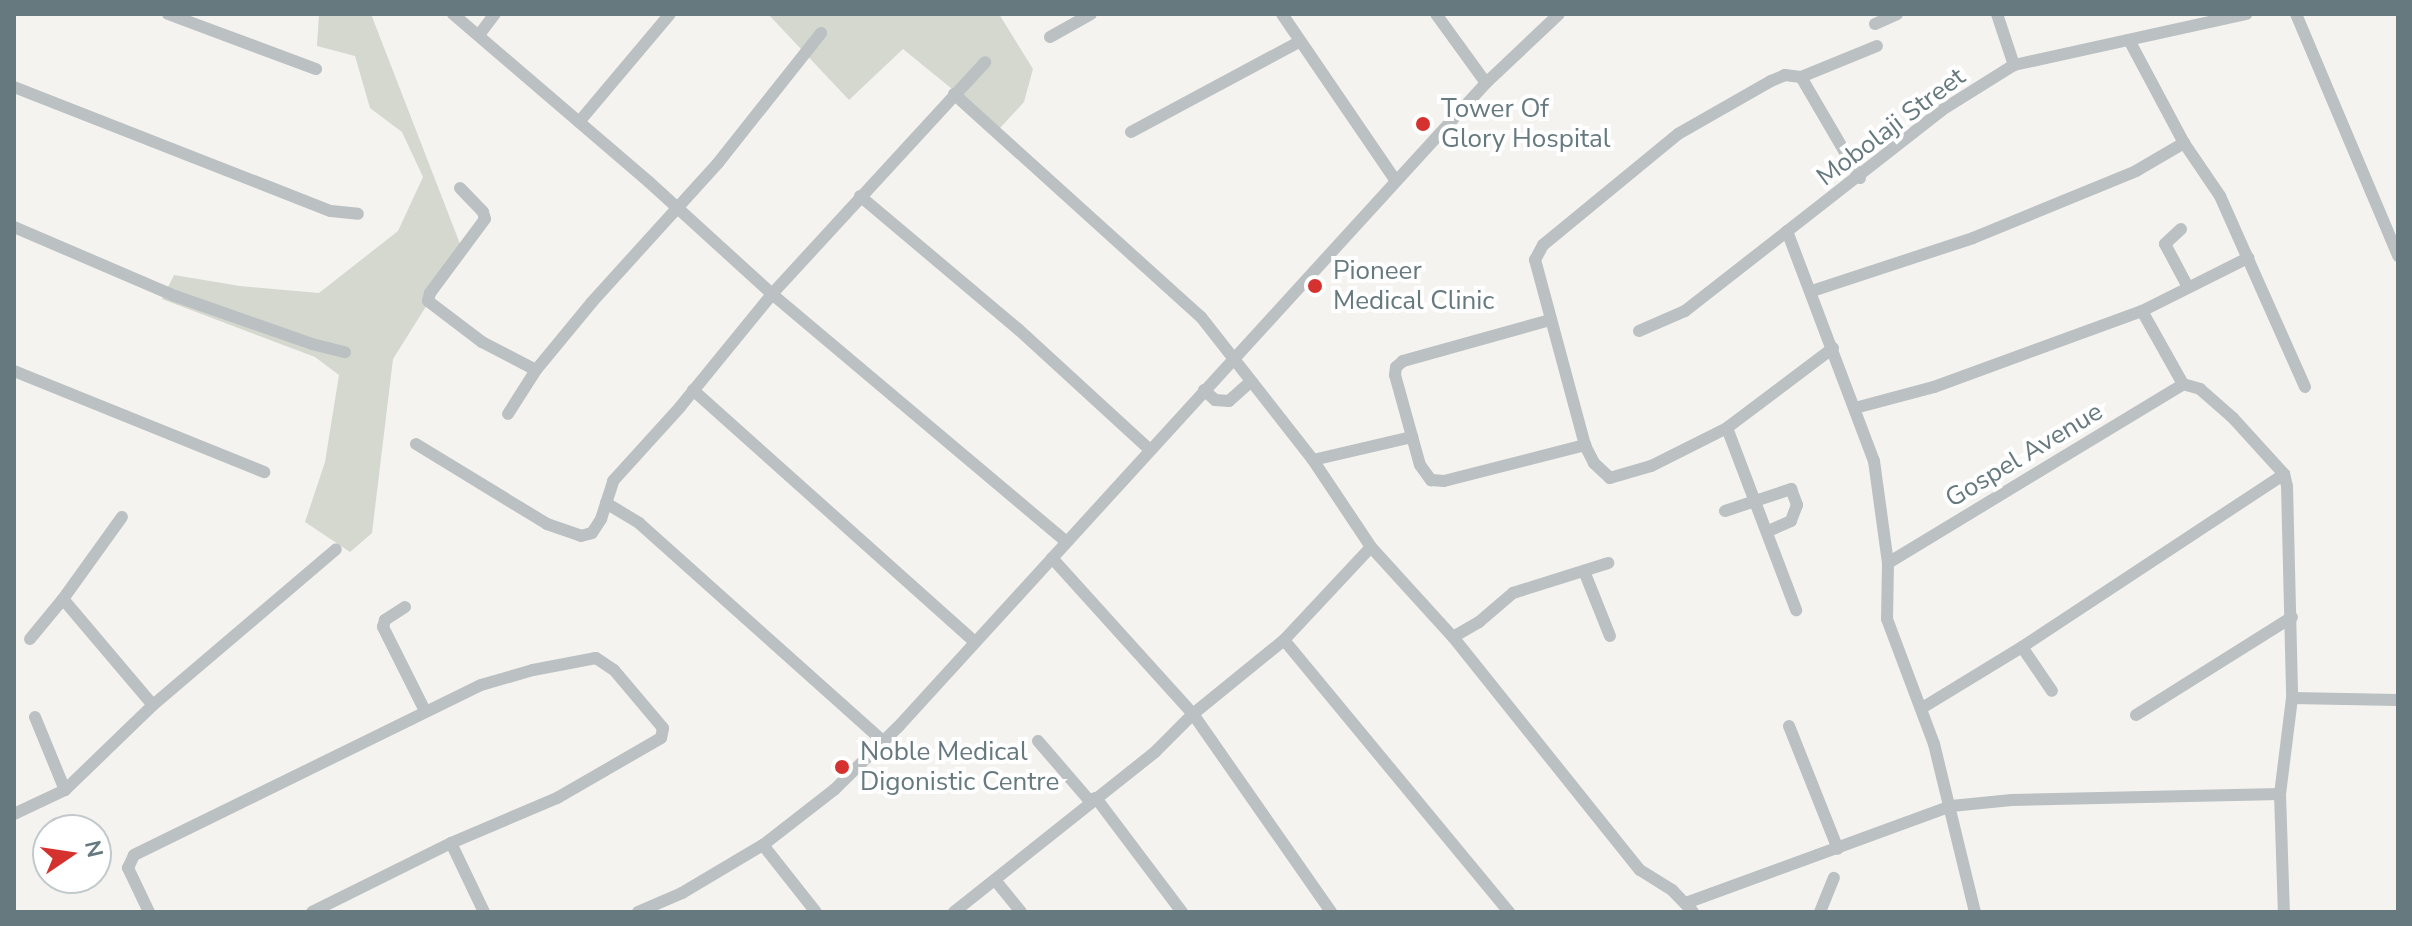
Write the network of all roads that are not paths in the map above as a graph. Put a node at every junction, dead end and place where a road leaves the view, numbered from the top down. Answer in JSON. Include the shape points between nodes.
{"nodes":[{"id":1,"x":168,"y":14,"type":"edge"},
{"id":2,"x":453,"y":14,"type":"edge"},
{"id":3,"x":495,"y":14,"type":"edge"},
{"id":4,"x":670,"y":14,"type":"edge"},
{"id":5,"x":1091,"y":14,"type":"edge"},
{"id":6,"x":1282,"y":14,"type":"edge"},
{"id":7,"x":1436,"y":14,"type":"edge"},
{"id":8,"x":1559,"y":14,"type":"edge"},
{"id":9,"x":1897,"y":14,"type":"edge"},
{"id":10,"x":1997,"y":14,"type":"edge"},
{"id":11,"x":2246,"y":14,"type":"edge"},
{"id":12,"x":2296,"y":14,"type":"edge"},
{"id":13,"x":1875,"y":24,"type":"dead end"},
{"id":14,"x":821,"y":33,"type":"dead end"},
{"id":15,"x":479,"y":35,"type":"junction"},
{"id":16,"x":1050,"y":37,"type":"dead end"},
{"id":17,"x":2129,"y":40,"type":"junction"},
{"id":18,"x":1299,"y":42,"type":"junction"},
{"id":19,"x":1877,"y":46,"type":"dead end"},
{"id":20,"x":985,"y":62,"type":"dead end"},
{"id":21,"x":2014,"y":65,"type":"junction"},
{"id":22,"x":316,"y":69,"type":"dead end"},
{"id":23,"x":1801,"y":77,"type":"junction"},
{"id":24,"x":1486,"y":83,"type":"junction"},
{"id":25,"x":14,"y":87,"type":"edge"},
{"id":26,"x":954,"y":94,"type":"junction"},
{"id":27,"x":579,"y":122,"type":"junction"},
{"id":28,"x":1131,"y":132,"type":"dead end"},
{"id":29,"x":2184,"y":143,"type":"junction"},
{"id":30,"x":1860,"y":178,"type":"junction"},
{"id":31,"x":1396,"y":181,"type":"junction"},
{"id":32,"x":460,"y":188,"type":"dead end"},
{"id":33,"x":860,"y":196,"type":"junction"},
{"id":34,"x":679,"y":209,"type":"junction"},
{"id":35,"x":358,"y":214,"type":"dead end"},
{"id":36,"x":14,"y":227,"type":"edge"},
{"id":37,"x":2181,"y":229,"type":"dead end"},
{"id":38,"x":1787,"y":231,"type":"junction"},
{"id":39,"x":2398,"y":256,"type":"edge"},
{"id":40,"x":2248,"y":258,"type":"junction"},
{"id":41,"x":2188,"y":287,"type":"junction"},
{"id":42,"x":1812,"y":291,"type":"junction"},
{"id":43,"x":772,"y":294,"type":"junction"},
{"id":44,"x":2142,"y":311,"type":"junction"},
{"id":45,"x":1550,"y":320,"type":"junction"},
{"id":46,"x":1639,"y":331,"type":"dead end"},
{"id":47,"x":1833,"y":348,"type":"junction"},
{"id":48,"x":345,"y":352,"type":"dead end"},
{"id":49,"x":1232,"y":358,"type":"junction"},
{"id":50,"x":536,"y":370,"type":"junction"},
{"id":51,"x":14,"y":371,"type":"edge"},
{"id":52,"x":1251,"y":381,"type":"junction"},
{"id":53,"x":2183,"y":384,"type":"junction"},
{"id":54,"x":2305,"y":387,"type":"dead end"},
{"id":55,"x":693,"y":390,"type":"junction"},
{"id":56,"x":1204,"y":390,"type":"junction"},
{"id":57,"x":1855,"y":408,"type":"junction"},
{"id":58,"x":508,"y":414,"type":"dead end"},
{"id":59,"x":1727,"y":428,"type":"junction"},
{"id":60,"x":1412,"y":437,"type":"junction"},
{"id":61,"x":416,"y":444,"type":"dead end"},
{"id":62,"x":1585,"y":445,"type":"junction"},
{"id":63,"x":1150,"y":450,"type":"junction"},
{"id":64,"x":1313,"y":460,"type":"junction"},
{"id":65,"x":264,"y":472,"type":"dead end"},
{"id":66,"x":2284,"y":474,"type":"junction"},
{"id":67,"x":1756,"y":500,"type":"junction"},
{"id":68,"x":606,"y":503,"type":"junction"},
{"id":69,"x":1725,"y":511,"type":"dead end"},
{"id":70,"x":122,"y":517,"type":"dead end"},
{"id":71,"x":1769,"y":531,"type":"junction"},
{"id":72,"x":1065,"y":541,"type":"junction"},
{"id":73,"x":1371,"y":547,"type":"junction"},
{"id":74,"x":336,"y":549,"type":"dead end"},
{"id":75,"x":1052,"y":558,"type":"junction"},
{"id":76,"x":1608,"y":563,"type":"dead end"},
{"id":77,"x":1888,"y":563,"type":"junction"},
{"id":78,"x":1584,"y":571,"type":"junction"},
{"id":79,"x":63,"y":599,"type":"junction"},
{"id":80,"x":405,"y":607,"type":"dead end"},
{"id":81,"x":1796,"y":610,"type":"dead end"},
{"id":82,"x":2292,"y":617,"type":"junction"},
{"id":83,"x":1610,"y":636,"type":"dead end"},
{"id":84,"x":1453,"y":637,"type":"junction"},
{"id":85,"x":30,"y":639,"type":"dead end"},
{"id":86,"x":1284,"y":640,"type":"junction"},
{"id":87,"x":974,"y":641,"type":"junction"},
{"id":88,"x":2022,"y":647,"type":"junction"},
{"id":89,"x":2052,"y":691,"type":"dead end"},
{"id":90,"x":2292,"y":698,"type":"junction"},
{"id":91,"x":2398,"y":700,"type":"edge"},
{"id":92,"x":153,"y":705,"type":"junction"},
{"id":93,"x":1922,"y":708,"type":"junction"},
{"id":94,"x":425,"y":711,"type":"junction"},
{"id":95,"x":1193,"y":714,"type":"junction"},
{"id":96,"x":2136,"y":715,"type":"dead end"},
{"id":97,"x":35,"y":717,"type":"dead end"},
{"id":98,"x":1789,"y":726,"type":"dead end"},
{"id":99,"x":1038,"y":741,"type":"dead end"},
{"id":100,"x":884,"y":742,"type":"junction"},
{"id":101,"x":65,"y":790,"type":"junction"},
{"id":102,"x":2280,"y":794,"type":"junction"},
{"id":103,"x":1096,"y":798,"type":"junction"},
{"id":104,"x":1951,"y":806,"type":"junction"},
{"id":105,"x":14,"y":814,"type":"edge"},
{"id":106,"x":451,"y":843,"type":"junction"},
{"id":107,"x":763,"y":845,"type":"junction"},
{"id":108,"x":1838,"y":849,"type":"junction"},
{"id":109,"x":1834,"y":878,"type":"dead end"},
{"id":110,"x":995,"y":880,"type":"junction"},
{"id":111,"x":1690,"y":908,"type":"edge"},
{"id":112,"x":149,"y":912,"type":"edge"},
{"id":113,"x":312,"y":912,"type":"edge"},
{"id":114,"x":484,"y":912,"type":"edge"},
{"id":115,"x":638,"y":912,"type":"edge"},
{"id":116,"x":816,"y":912,"type":"edge"},
{"id":117,"x":954,"y":912,"type":"edge"},
{"id":118,"x":1021,"y":912,"type":"edge"},
{"id":119,"x":1182,"y":912,"type":"edge"},
{"id":120,"x":1331,"y":912,"type":"edge"},
{"id":121,"x":1509,"y":912,"type":"edge"},
{"id":122,"x":1820,"y":912,"type":"edge"},
{"id":123,"x":1975,"y":912,"type":"edge"},
{"id":124,"x":2283,"y":912,"type":"edge"}],
"edges":[{"from":1,"to":22,"type":"street"},
{"from":2,"to":15,"type":"street"},
{"from":3,"to":15,"type":"street"},
{"from":4,"to":27,"type":"street"},
{"from":5,"to":16,"type":"street"},
{"from":6,"to":18,"type":"street"},
{"from":7,"to":24,"type":"street"},
{"from":8,"to":24,"type":"street"},
{"from":9,"to":13,"type":"street"},
{"from":10,"to":21,"type":"street"},
{"from":11,"to":17,"type":"street","name":"Mobolaji Street"},
{"from":12,"to":39,"type":"street"},
{"from":14,"to":34,"type":"street"},
{"from":15,"to":27,"type":"street"},
{"from":17,"to":21,"type":"street","name":"Mobolaji Street"},
{"from":17,"to":29,"type":"street"},
{"from":18,"to":28,"type":"street"},
{"from":18,"to":31,"type":"street"},
{"from":19,"to":23,"type":"street"},
{"from":20,"to":26,"type":"street"},
{"from":21,"to":30,"type":"street","name":"Mobolaji Street","via":[[1942,110]]},
{"from":23,"to":30,"type":"street"},
{"from":23,"to":45,"type":"street","via":[[1785,75],[1771,81],[1678,134],[1543,245],[1535,260]]},
{"from":24,"to":31,"type":"street"},
{"from":25,"to":35,"type":"street","via":[[331,211]]},
{"from":26,"to":33,"type":"street"},
{"from":26,"to":49,"type":"street","via":[[1201,317]]},
{"from":27,"to":34,"type":"street"},
{"from":29,"to":40,"type":"street","via":[[2220,196]]},
{"from":29,"to":42,"type":"street","via":[[2136,171],[1973,238]]},
{"from":30,"to":38,"type":"street","name":"Mobolaji Street"},
{"from":31,"to":49,"type":"street"},
{"from":32,"to":50,"type":"street","via":[[485,219],[428,301],[482,342]]},
{"from":33,"to":43,"type":"street"},
{"from":33,"to":63,"type":"street","via":[[1018,329]]},
{"from":34,"to":43,"type":"street"},
{"from":34,"to":50,"type":"street"},
{"from":36,"to":48,"type":"street","via":[[175,296]]},
{"from":37,"to":41,"type":"street","via":[[2165,244]]},
{"from":38,"to":42,"type":"street"},
{"from":38,"to":46,"type":"street","name":"Mobolaji Street","via":[[1685,311]]},
{"from":40,"to":41,"type":"street"},
{"from":40,"to":54,"type":"street"},
{"from":41,"to":44,"type":"street"},
{"from":42,"to":47,"type":"street"},
{"from":43,"to":55,"type":"street"},
{"from":43,"to":72,"type":"street"},
{"from":44,"to":53,"type":"street"},
{"from":44,"to":57,"type":"street","via":[[1948,382]]},
{"from":45,"to":60,"type":"street","via":[[1399,364],[1395,375]]},
{"from":45,"to":62,"type":"street"},
{"from":47,"to":57,"type":"street"},
{"from":47,"to":59,"type":"street"},
{"from":49,"to":52,"type":"street"},
{"from":49,"to":56,"type":"street"},
{"from":50,"to":58,"type":"street"},
{"from":51,"to":65,"type":"street"},
{"from":52,"to":56,"type":"street","via":[[1229,401],[1215,400]]},
{"from":52,"to":64,"type":"street"},
{"from":53,"to":66,"type":"street","via":[[2200,389]]},
{"from":53,"to":77,"type":"street","name":"Gospel Avenue"},
{"from":55,"to":68,"type":"street","via":[[613,481]]},
{"from":55,"to":87,"type":"street"},
{"from":56,"to":63,"type":"street"},
{"from":57,"to":77,"type":"street","via":[[1874,461]]},
{"from":59,"to":62,"type":"street","via":[[1614,478],[1602,474]]},
{"from":59,"to":67,"type":"street"},
{"from":60,"to":62,"type":"street","via":[[1426,476],[1438,482]]},
{"from":60,"to":64,"type":"street"},
{"from":61,"to":68,"type":"street","via":[[570,534],[592,533]]},
{"from":63,"to":72,"type":"street"},
{"from":64,"to":73,"type":"street"},
{"from":66,"to":82,"type":"street"},
{"from":66,"to":88,"type":"street"},
{"from":67,"to":69,"type":"street"},
{"from":67,"to":71,"type":"street"},
{"from":67,"to":71,"type":"street","via":[[1791,489],[1797,505],[1791,521]]},
{"from":68,"to":100,"type":"street","via":[[639,523]]},
{"from":70,"to":79,"type":"street"},
{"from":71,"to":81,"type":"street"},
{"from":72,"to":75,"type":"street"},
{"from":73,"to":84,"type":"street"},
{"from":73,"to":86,"type":"street"},
{"from":74,"to":92,"type":"street"},
{"from":75,"to":87,"type":"street"},
{"from":75,"to":95,"type":"street"},
{"from":76,"to":78,"type":"street"},
{"from":77,"to":93,"type":"street","via":[[1887,619]]},
{"from":78,"to":83,"type":"street"},
{"from":78,"to":84,"type":"street","via":[[1513,593]]},
{"from":79,"to":85,"type":"street"},
{"from":79,"to":92,"type":"street"},
{"from":80,"to":94,"type":"street","via":[[383,627]]},
{"from":82,"to":90,"type":"street"},
{"from":82,"to":96,"type":"street"},
{"from":84,"to":111,"type":"street","via":[[1640,870]]},
{"from":86,"to":95,"type":"street"},
{"from":86,"to":121,"type":"street"},
{"from":87,"to":100,"type":"street"},
{"from":88,"to":89,"type":"street"},
{"from":88,"to":93,"type":"street"},
{"from":90,"to":91,"type":"street"},
{"from":90,"to":102,"type":"street"},
{"from":92,"to":101,"type":"street"},
{"from":93,"to":104,"type":"street"},
{"from":94,"to":106,"type":"street","via":[[481,685],[596,658],[614,670],[664,730],[661,738],[557,798]]},
{"from":94,"to":112,"type":"street","via":[[134,855],[128,868]]},
{"from":95,"to":103,"type":"street"},
{"from":95,"to":120,"type":"street"},
{"from":97,"to":101,"type":"street"},
{"from":98,"to":108,"type":"street"},
{"from":99,"to":103,"type":"street","via":[[1089,800]]},
{"from":100,"to":107,"type":"street","via":[[810,812]]},
{"from":101,"to":105,"type":"street"},
{"from":102,"to":104,"type":"street"},
{"from":102,"to":124,"type":"street"},
{"from":103,"to":110,"type":"street"},
{"from":103,"to":119,"type":"street"},
{"from":104,"to":108,"type":"street"},
{"from":104,"to":123,"type":"street"},
{"from":106,"to":113,"type":"street"},
{"from":106,"to":114,"type":"street"},
{"from":107,"to":115,"type":"street","via":[[682,893]]},
{"from":107,"to":116,"type":"street"},
{"from":108,"to":111,"type":"street"},
{"from":109,"to":122,"type":"street"},
{"from":110,"to":117,"type":"street"},
{"from":110,"to":118,"type":"street"}]}
